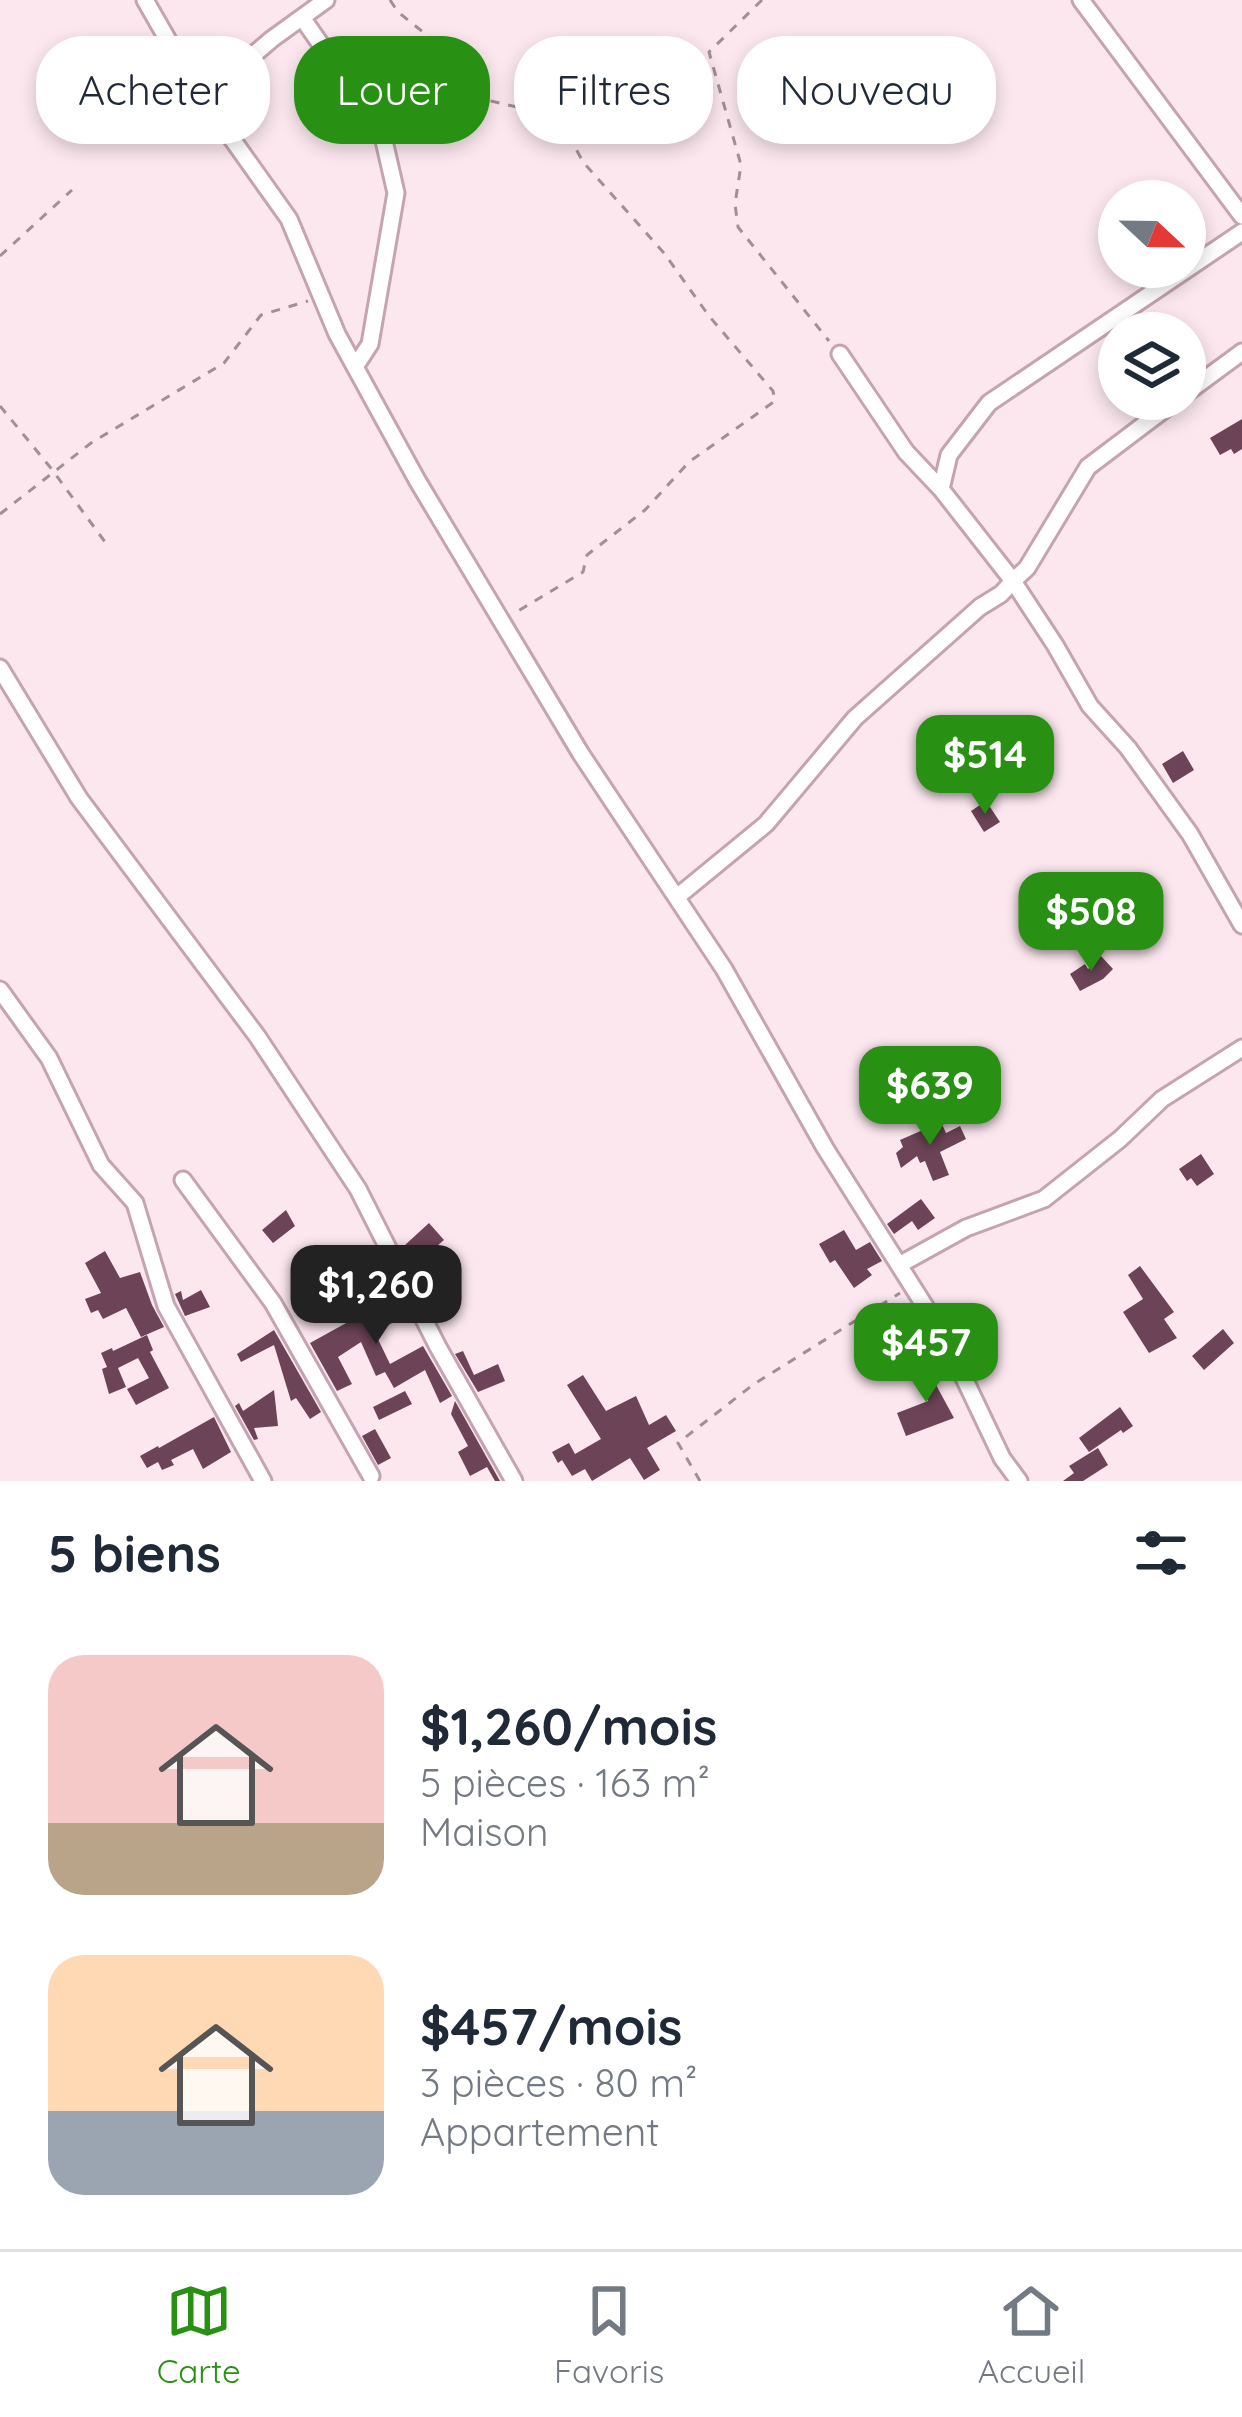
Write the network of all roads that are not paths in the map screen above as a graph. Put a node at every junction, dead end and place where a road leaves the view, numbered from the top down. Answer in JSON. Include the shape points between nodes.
{"nodes":[{"id":1,"x":146,"y":0,"type":"edge"},
{"id":2,"x":326,"y":0,"type":"edge"},
{"id":3,"x":1081,"y":0,"type":"edge"},
{"id":4,"x":303,"y":19,"type":"junction"},
{"id":5,"x":167,"y":36,"type":"edge"},
{"id":6,"x":270,"y":41,"type":"edge"},
{"id":7,"x":236,"y":144,"type":"edge"},
{"id":8,"x":1242,"y":216,"type":"edge"},
{"id":9,"x":1242,"y":232,"type":"edge"},
{"id":10,"x":1242,"y":352,"type":"edge"},
{"id":11,"x":840,"y":354,"type":"road end"},
{"id":12,"x":355,"y":367,"type":"junction"},
{"id":13,"x":1206,"y":379,"type":"edge"},
{"id":14,"x":1151,"y":420,"type":"edge"},
{"id":15,"x":941,"y":489,"type":"junction"},
{"id":16,"x":1012,"y":581,"type":"junction"},
{"id":17,"x":0,"y":668,"type":"edge"},
{"id":18,"x":676,"y":898,"type":"junction"},
{"id":19,"x":1242,"y":926,"type":"edge"},
{"id":20,"x":0,"y":990,"type":"edge"},
{"id":21,"x":1242,"y":1048,"type":"edge"},
{"id":22,"x":183,"y":1180,"type":"dead end"},
{"id":23,"x":899,"y":1265,"type":"junction"},
{"id":24,"x":369,"y":1479,"type":"edge"},
{"id":25,"x":263,"y":1481,"type":"edge"},
{"id":26,"x":514,"y":1481,"type":"edge"},
{"id":27,"x":1019,"y":1481,"type":"edge"}],
"edges":[{"from":1,"to":5,"type":"street"},
{"from":2,"to":4,"type":"street"},
{"from":3,"to":8,"type":"street"},
{"from":4,"to":6,"type":"street"},
{"from":4,"to":12,"type":"street","via":[[382,132],[396,193],[370,344]]},
{"from":7,"to":12,"type":"street","via":[[289,219]]},
{"from":9,"to":15,"type":"street","via":[[989,404],[949,455]]},
{"from":10,"to":13,"type":"street"},
{"from":11,"to":15,"type":"street"},
{"from":12,"to":18,"type":"street","via":[[581,754]]},
{"from":14,"to":16,"type":"street","via":[[1088,467]]},
{"from":15,"to":16,"type":"street"},
{"from":16,"to":18,"type":"street","via":[[855,718],[766,824]]},
{"from":16,"to":19,"type":"street","via":[[1090,706],[1190,835]]},
{"from":17,"to":26,"type":"street","via":[[79,798],[257,1036],[358,1190]]},
{"from":18,"to":23,"type":"street"},
{"from":20,"to":25,"type":"street","via":[[49,1058],[101,1165],[135,1203],[166,1306]]},
{"from":21,"to":23,"type":"street","via":[[1162,1099],[1044,1199]]},
{"from":22,"to":24,"type":"street","via":[[273,1303]]},
{"from":23,"to":27,"type":"street"}]}
